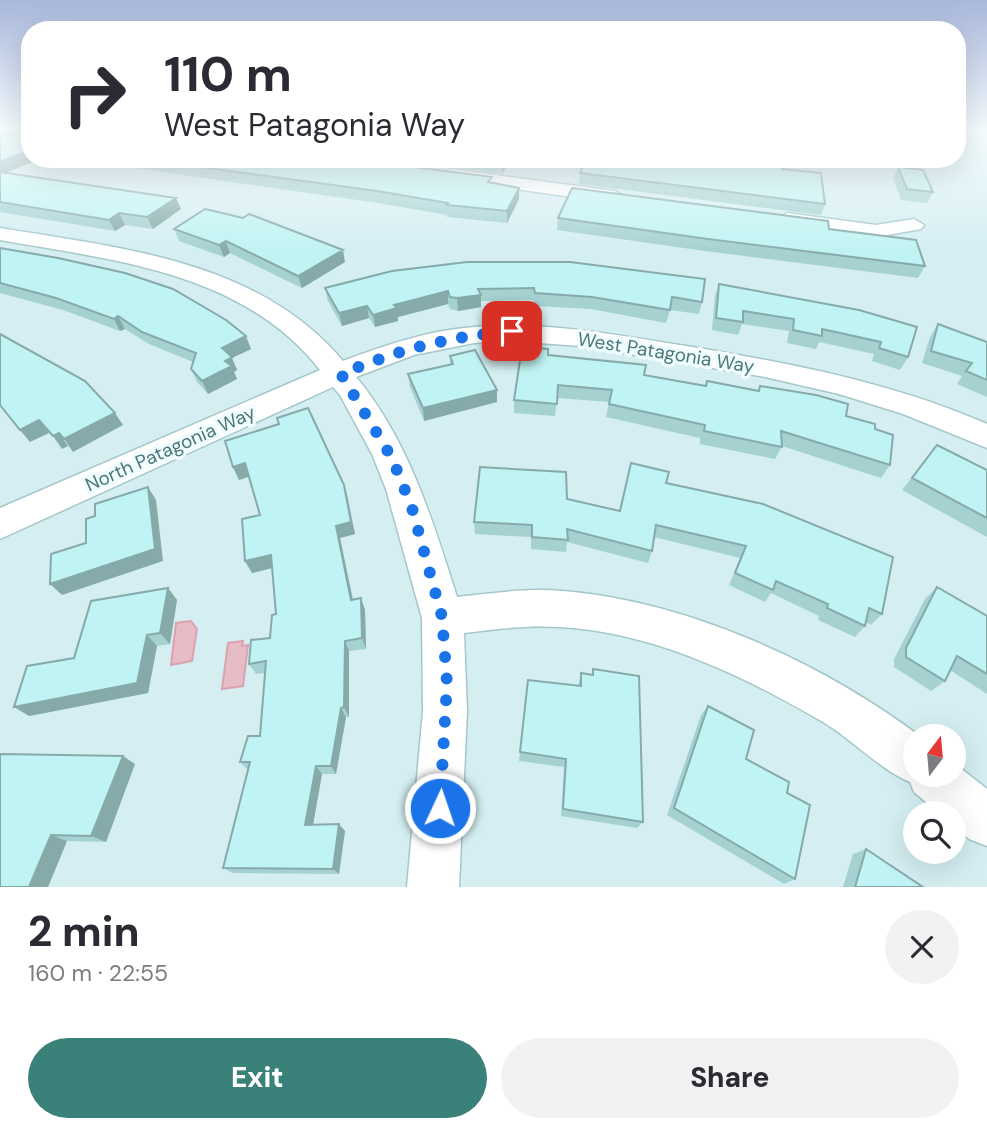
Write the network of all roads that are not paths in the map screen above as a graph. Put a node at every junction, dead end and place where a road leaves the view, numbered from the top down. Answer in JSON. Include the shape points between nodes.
{"nodes":[{"id":1,"x":425,"y":172,"type":"edge"},
{"id":2,"x":631,"y":199,"type":"edge"},
{"id":3,"x":767,"y":216,"type":"edge"},
{"id":4,"x":914,"y":225,"type":"dead end"},
{"id":5,"x":0,"y":234,"type":"edge"},
{"id":6,"x":341,"y":374,"type":"junction"},
{"id":7,"x":987,"y":437,"type":"edge"},
{"id":8,"x":0,"y":524,"type":"edge"},
{"id":9,"x":442,"y":617,"type":"junction"},
{"id":10,"x":903,"y":751,"type":"edge"},
{"id":11,"x":947,"y":788,"type":"edge"},
{"id":12,"x":987,"y":821,"type":"edge"},
{"id":13,"x":433,"y":887,"type":"edge"}],
"edges":[{"from":1,"to":2,"type":"street","via":[[526,176]]},
{"from":3,"to":4,"type":"street","via":[[876,230]]},
{"from":5,"to":6,"type":"street","via":[[147,261],[217,284],[268,310]]},
{"from":6,"to":7,"type":"street","name":"West Patagonia Way","via":[[404,348],[454,337],[512,331],[569,336],[818,377],[903,401]]},
{"from":6,"to":8,"type":"street","name":"North Patagonia Way"},
{"from":6,"to":9,"type":"street","via":[[392,458],[412,508]]},
{"from":9,"to":10,"type":"street","via":[[509,608],[629,619],[705,643],[789,679]]},
{"from":9,"to":13,"type":"street","via":[[447,683]]},
{"from":11,"to":12,"type":"street"}]}
